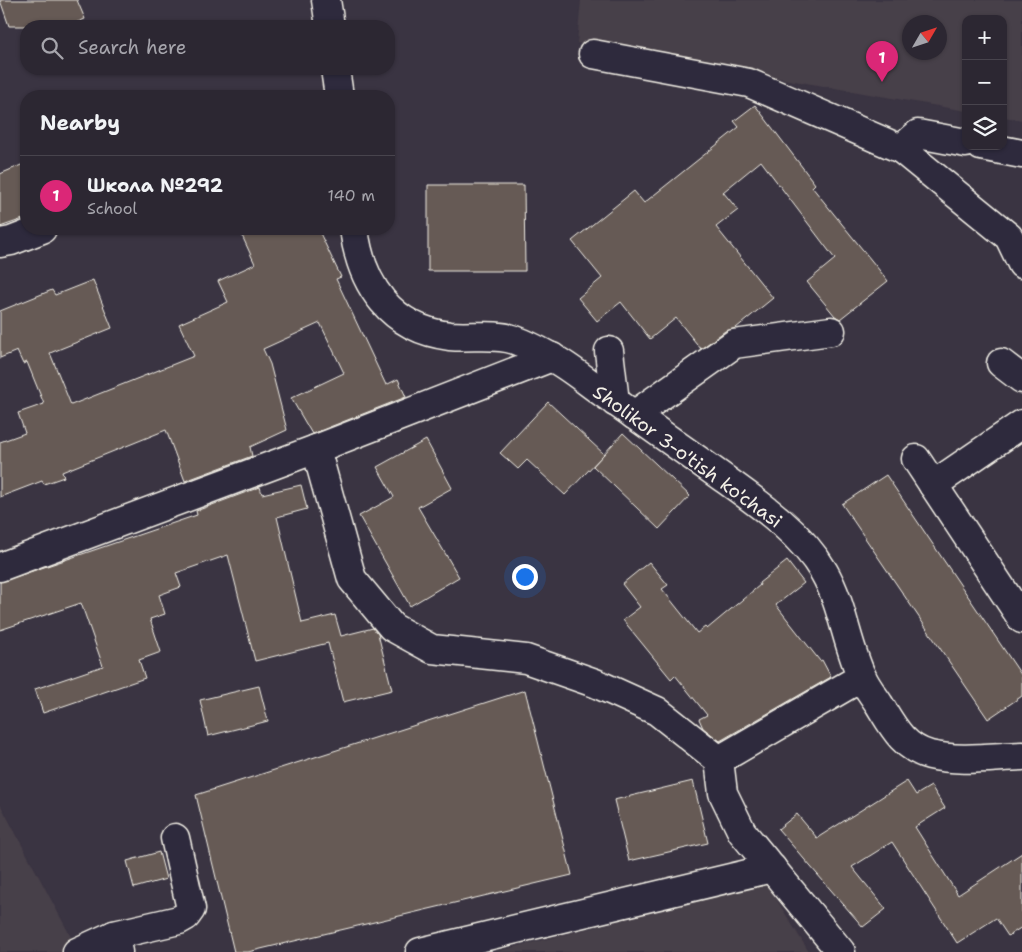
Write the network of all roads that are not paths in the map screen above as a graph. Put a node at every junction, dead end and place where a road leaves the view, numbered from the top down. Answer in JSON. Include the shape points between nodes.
{"nodes":[{"id":1,"x":326,"y":0,"type":"edge"},
{"id":2,"x":329,"y":20,"type":"edge"},
{"id":3,"x":593,"y":54,"type":"dead end"},
{"id":4,"x":336,"y":75,"type":"edge"},
{"id":5,"x":337,"y":90,"type":"edge"},
{"id":6,"x":962,"y":142,"type":"edge"},
{"id":7,"x":901,"y":150,"type":"junction"},
{"id":8,"x":1002,"y":150,"type":"edge"},
{"id":9,"x":1022,"y":154,"type":"edge"},
{"id":10,"x":28,"y":235,"type":"edge"},
{"id":11,"x":355,"y":235,"type":"edge"},
{"id":12,"x":0,"y":243,"type":"edge"},
{"id":13,"x":1022,"y":264,"type":"edge"},
{"id":14,"x":831,"y":331,"type":"dead end"},
{"id":15,"x":609,"y":351,"type":"dead end"},
{"id":16,"x":552,"y":357,"type":"junction"},
{"id":17,"x":624,"y":409,"type":"junction"},
{"id":18,"x":1022,"y":424,"type":"edge"},
{"id":19,"x":316,"y":449,"type":"junction"},
{"id":20,"x":916,"y":459,"type":"dead end"},
{"id":21,"x":933,"y":485,"type":"junction"},
{"id":22,"x":0,"y":566,"type":"edge"},
{"id":23,"x":1022,"y":620,"type":"edge"},
{"id":24,"x":862,"y":677,"type":"junction"},
{"id":25,"x":1022,"y":756,"type":"edge"},
{"id":26,"x":719,"y":760,"type":"junction"},
{"id":27,"x":176,"y":838,"type":"dead end"},
{"id":28,"x":772,"y":868,"type":"junction"},
{"id":29,"x":116,"y":943,"type":"edge"},
{"id":30,"x":77,"y":952,"type":"edge"},
{"id":31,"x":420,"y":952,"type":"edge"},
{"id":32,"x":841,"y":952,"type":"edge"}],
"edges":[{"from":1,"to":2,"type":"street"},
{"from":3,"to":7,"type":"street","via":[[748,83]]},
{"from":4,"to":5,"type":"street"},
{"from":6,"to":7,"type":"street","via":[[918,134]]},
{"from":7,"to":13,"type":"street","via":[[1009,237]]},
{"from":8,"to":9,"type":"street"},
{"from":10,"to":12,"type":"street"},
{"from":11,"to":16,"type":"street","name":"Sholikor 3-o'tish ko'chasi","via":[[360,260],[373,287],[399,318],[423,330],[450,336],[513,339]]},
{"from":14,"to":17,"type":"street","via":[[734,344]]},
{"from":15,"to":17,"type":"street"},
{"from":16,"to":17,"type":"street","name":"Sholikor 3-o'tish ko'chasi"},
{"from":16,"to":19,"type":"street"},
{"from":17,"to":24,"type":"street","name":"Sholikor 3-o'tish ko'chasi","via":[[713,470],[780,522],[811,553],[834,591]]},
{"from":18,"to":21,"type":"street"},
{"from":19,"to":22,"type":"street"},
{"from":19,"to":26,"type":"street","via":[[352,579],[392,627],[432,649],[526,658],[595,683],[658,711]]},
{"from":20,"to":21,"type":"street"},
{"from":21,"to":23,"type":"street"},
{"from":24,"to":25,"type":"street","name":"Sholikor 3-o'tish ko'chasi","via":[[899,736],[911,748],[944,758]]},
{"from":24,"to":26,"type":"street"},
{"from":26,"to":28,"type":"street","via":[[723,793],[742,832]]},
{"from":27,"to":29,"type":"street","via":[[191,909],[179,920]]},
{"from":28,"to":31,"type":"street"},
{"from":28,"to":32,"type":"street"},
{"from":29,"to":30,"type":"street"}]}
